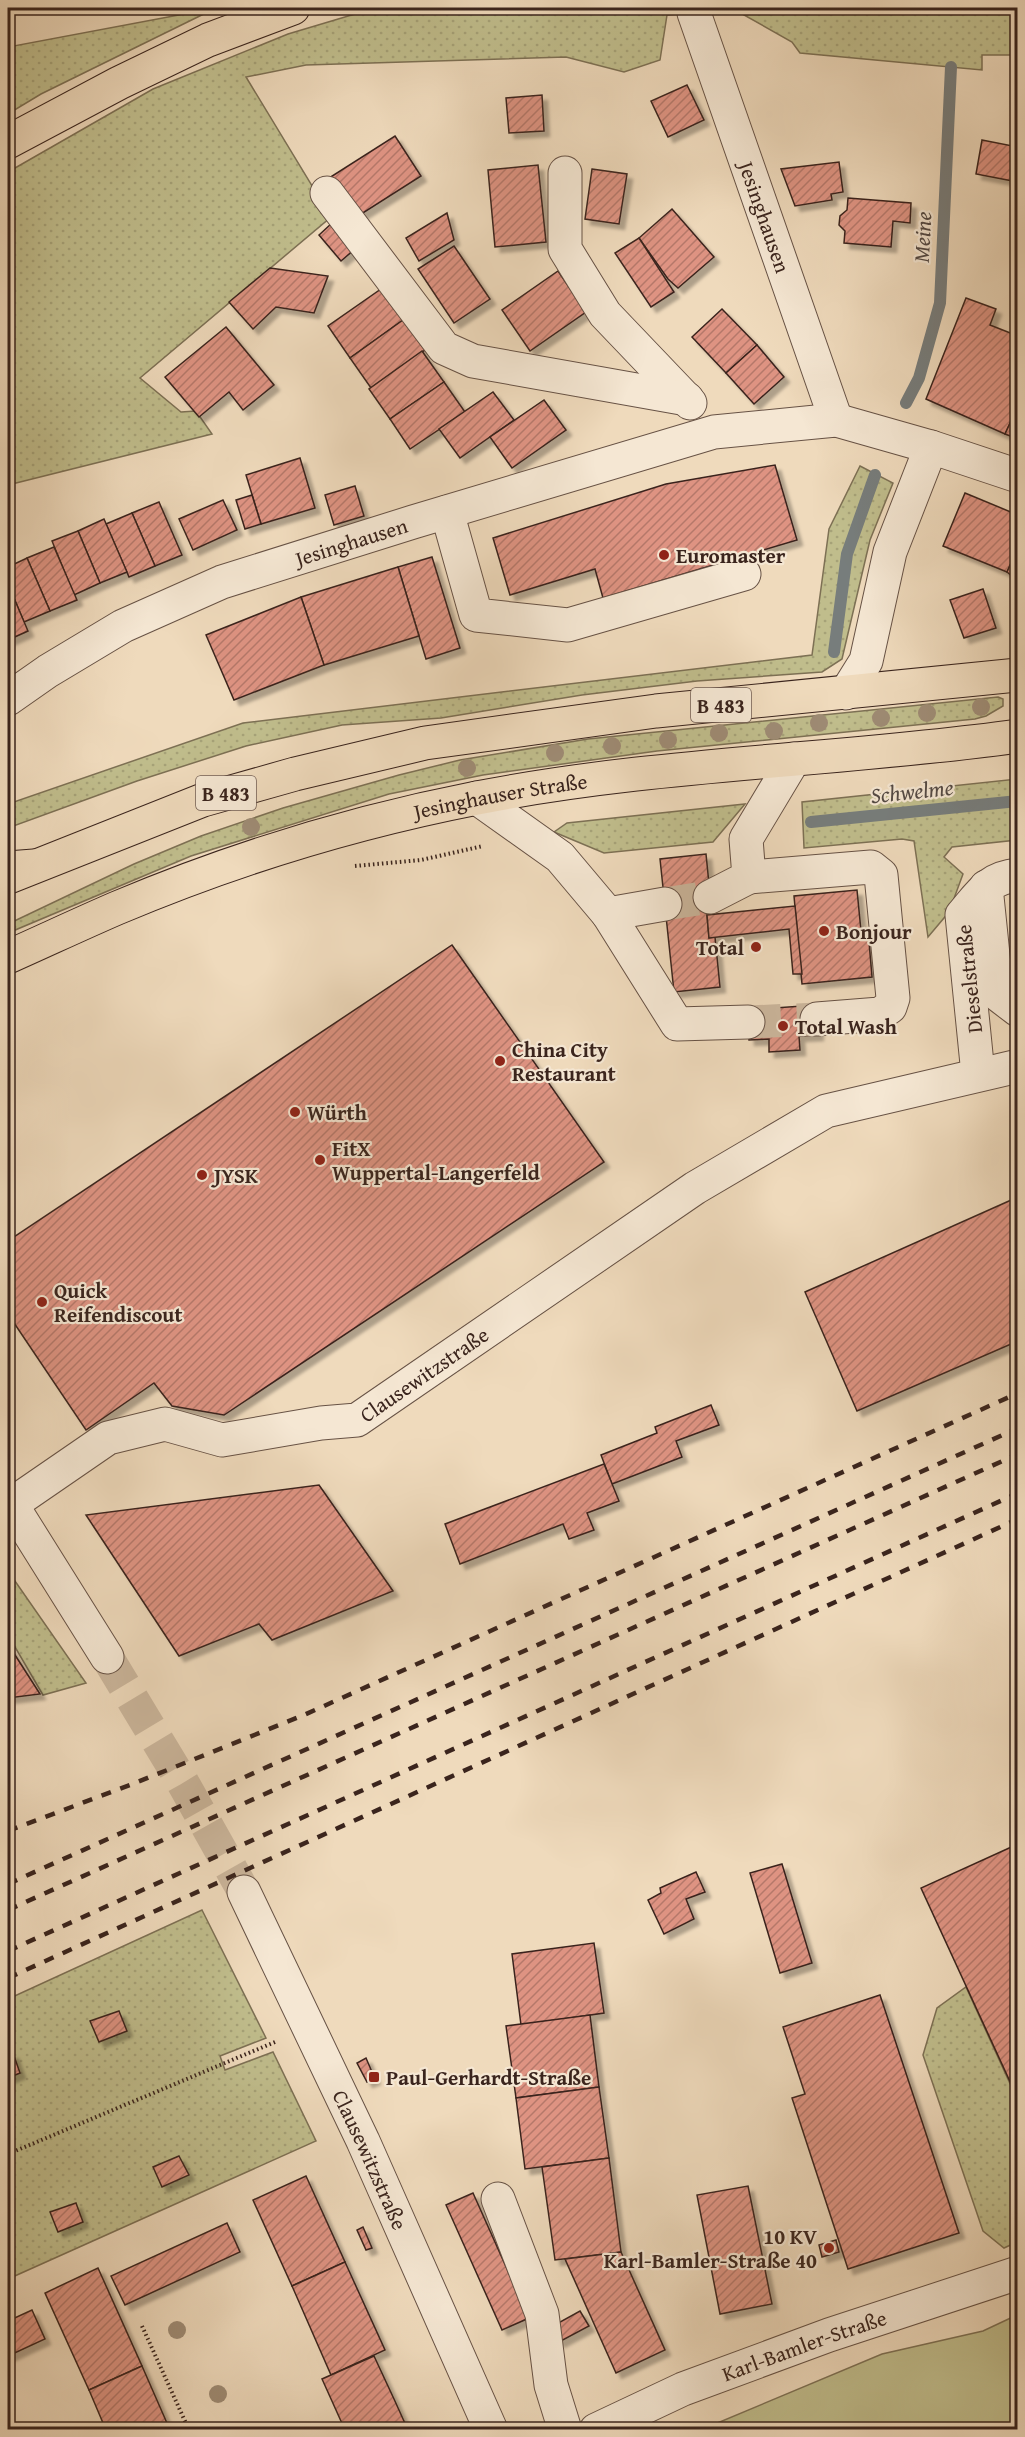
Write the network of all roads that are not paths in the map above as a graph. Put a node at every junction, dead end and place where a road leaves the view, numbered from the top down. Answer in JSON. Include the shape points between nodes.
{"nodes":[{"id":1,"x":293,"y":8,"type":"edge"},
{"id":2,"x":694,"y":13,"type":"dead end"},
{"id":3,"x":8,"y":142,"type":"edge"},
{"id":4,"x":565,"y":173,"type":"dead end"},
{"id":5,"x":327,"y":193,"type":"dead end"},
{"id":6,"x":687,"y":399,"type":"junction"},
{"id":7,"x":836,"y":420,"type":"junction"},
{"id":8,"x":714,"y":432,"type":"junction"},
{"id":9,"x":931,"y":447,"type":"junction"},
{"id":10,"x":1017,"y":476,"type":"edge"},
{"id":11,"x":447,"y":512,"type":"junction"},
{"id":12,"x":744,"y":574,"type":"dead end"},
{"id":13,"x":1017,"y":675,"type":"edge"},
{"id":14,"x":846,"y":693,"type":"junction"},
{"id":15,"x":8,"y":699,"type":"edge"},
{"id":16,"x":1017,"y":736,"type":"edge"},
{"id":17,"x":794,"y":759,"type":"junction"},
{"id":18,"x":477,"y":798,"type":"junction"},
{"id":19,"x":16,"y":871,"type":"edge"},
{"id":20,"x":1017,"y":875,"type":"edge"},
{"id":21,"x":749,"y":877,"type":"junction"},
{"id":22,"x":986,"y":887,"type":"junction"},
{"id":23,"x":711,"y":897,"type":"tunnel mouth"},
{"id":24,"x":665,"y":904,"type":"tunnel mouth"},
{"id":25,"x":608,"y":914,"type":"junction"},
{"id":26,"x":8,"y":957,"type":"edge"},
{"id":27,"x":1017,"y":1010,"type":"edge"},
{"id":28,"x":817,"y":1019,"type":"tunnel mouth"},
{"id":29,"x":748,"y":1022,"type":"tunnel mouth"},
{"id":30,"x":1017,"y":1066,"type":"edge"},
{"id":31,"x":978,"y":1074,"type":"junction"},
{"id":32,"x":10,"y":1502,"type":"edge"},
{"id":33,"x":107,"y":1657,"type":"tunnel mouth"},
{"id":34,"x":244,"y":1892,"type":"tunnel mouth"},
{"id":35,"x":498,"y":2199,"type":"dead end"},
{"id":36,"x":1017,"y":2274,"type":"edge"},
{"id":37,"x":491,"y":2430,"type":"edge"},
{"id":38,"x":565,"y":2430,"type":"edge"},
{"id":39,"x":596,"y":2430,"type":"edge"}],
"edges":[{"from":1,"to":3,"type":"main road","via":[[208,40]]},
{"from":2,"to":7,"type":"street","name":"Jesinghausen"},
{"from":4,"to":6,"type":"street","via":[[565,249],[605,314]]},
{"from":5,"to":6,"type":"street","via":[[444,348],[473,361]]},
{"from":6,"to":8,"type":"street"},
{"from":7,"to":8,"type":"street","name":"Jesinghausen"},
{"from":7,"to":9,"type":"street","name":"Jesinghausen"},
{"from":8,"to":11,"type":"street","name":"Jesinghausen"},
{"from":9,"to":10,"type":"street","name":"Jesinghausen"},
{"from":9,"to":14,"type":"street","via":[[890,552],[866,661]]},
{"from":11,"to":12,"type":"street","via":[[476,615],[568,625]]},
{"from":11,"to":15,"type":"street","name":"Jesinghausen","via":[[222,582],[123,626]]},
{"from":13,"to":14,"type":"main road","number":"B 483"},
{"from":14,"to":19,"type":"main road","number":"B 483","via":[[656,711],[425,743],[203,800]]},
{"from":16,"to":17,"type":"main road","name":"Jesinghauser Straße"},
{"from":17,"to":18,"type":"main road","name":"Jesinghauser Straße","via":[[658,771]]},
{"from":17,"to":21,"type":"street","via":[[746,839]]},
{"from":18,"to":25,"type":"street","via":[[560,857]]},
{"from":18,"to":26,"type":"main road","name":"Jesinghauser Straße","via":[[338,830],[237,862],[119,907]]},
{"from":20,"to":22,"type":"street","name":"Dieselstraße","via":[[1002,877]]},
{"from":21,"to":23,"type":"street"},
{"from":21,"to":28,"type":"street","via":[[871,867],[881,875],[890,1007],[880,1014]]},
{"from":22,"to":27,"type":"street","via":[[998,994]]},
{"from":22,"to":31,"type":"street","name":"Dieselstraße","via":[[962,915]]},
{"from":24,"to":25,"type":"street"},
{"from":25,"to":29,"type":"street","via":[[677,1024]]},
{"from":30,"to":31,"type":"street"},
{"from":31,"to":32,"type":"street","name":"Clausewitzstraße","via":[[826,1111],[695,1188],[357,1420],[222,1440],[165,1424],[108,1438]]},
{"from":32,"to":33,"type":"street"},
{"from":34,"to":37,"type":"street","name":"Clausewitzstraße","via":[[363,2141]]},
{"from":35,"to":38,"type":"street","via":[[542,2314],[552,2385]]},
{"from":36,"to":39,"type":"street","name":"Karl-Bamler-Straße","via":[[829,2335],[683,2389]]}]}
